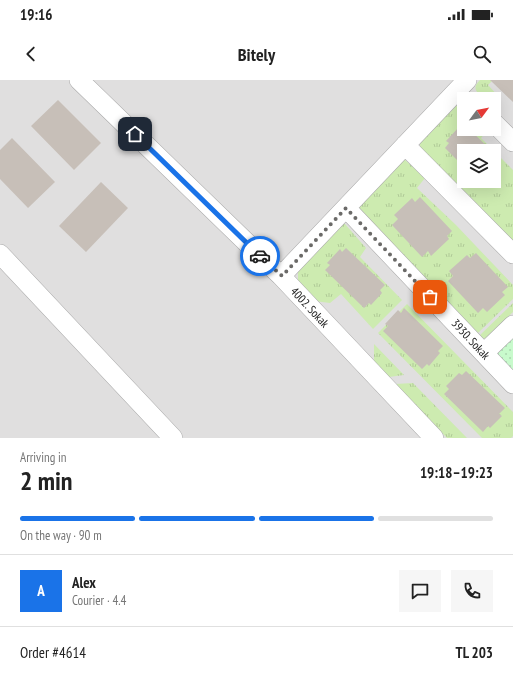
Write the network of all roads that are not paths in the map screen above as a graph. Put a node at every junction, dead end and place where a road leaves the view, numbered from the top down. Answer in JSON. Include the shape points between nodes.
{"nodes":[{"id":1,"x":79,"y":80,"type":"edge"},
{"id":2,"x":465,"y":89,"type":"edge"},
{"id":3,"x":501,"y":130,"type":"edge"},
{"id":4,"x":513,"y":142,"type":"edge"},
{"id":5,"x":405,"y":145,"type":"junction"},
{"id":6,"x":346,"y":208,"type":"junction"},
{"id":7,"x":0,"y":254,"type":"edge"},
{"id":8,"x":513,"y":254,"type":"edge"},
{"id":9,"x":282,"y":276,"type":"junction"},
{"id":10,"x":513,"y":325,"type":"edge"},
{"id":11,"x":484,"y":353,"type":"junction"},
{"id":12,"x":513,"y":384,"type":"edge"},
{"id":13,"x":173,"y":438,"type":"edge"},
{"id":14,"x":434,"y":438,"type":"edge"}],
"edges":[{"from":1,"to":9,"type":"street","name":"4002. Sokak"},
{"from":2,"to":5,"type":"street"},
{"from":3,"to":4,"type":"street"},
{"from":5,"to":6,"type":"street"},
{"from":5,"to":8,"type":"street"},
{"from":6,"to":9,"type":"street"},
{"from":6,"to":11,"type":"street","name":"3930. Sokak"},
{"from":7,"to":13,"type":"street"},
{"from":9,"to":14,"type":"street","name":"4002. Sokak"},
{"from":10,"to":11,"type":"street"},
{"from":11,"to":12,"type":"street","name":"3930. Sokak"}]}
